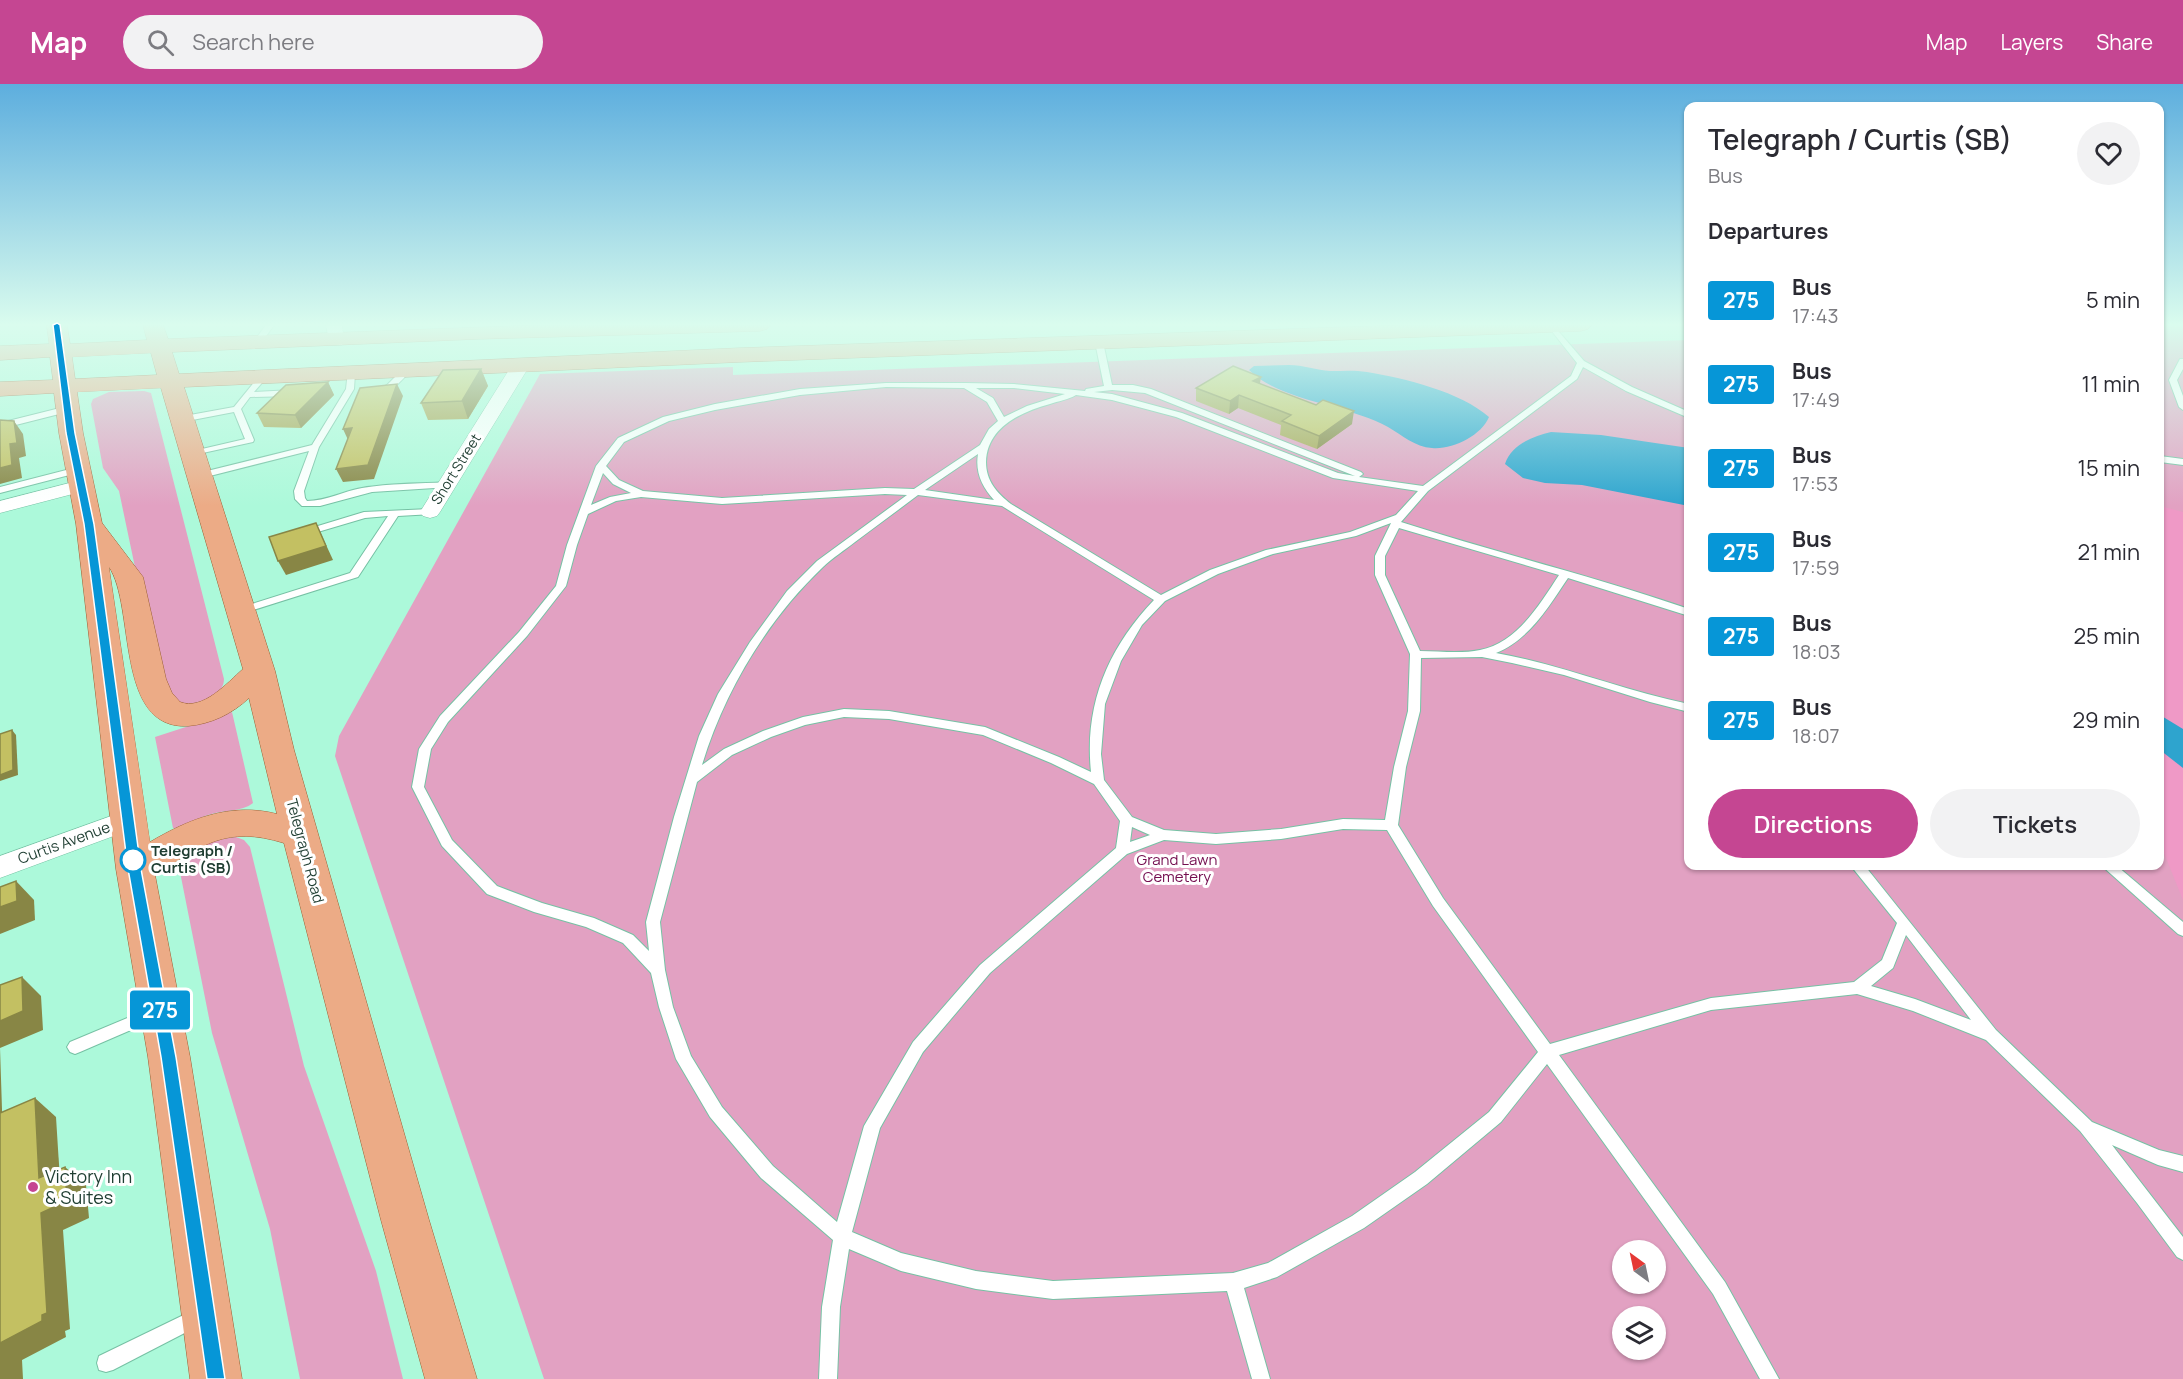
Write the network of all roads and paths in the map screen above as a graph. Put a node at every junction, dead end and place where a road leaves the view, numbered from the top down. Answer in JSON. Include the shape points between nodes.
{"nodes":[{"id":1,"x":64,"y":385,"type":"edge"},
{"id":2,"x":144,"y":385,"type":"edge"},
{"id":3,"x":172,"y":385,"type":"edge"},
{"id":4,"x":256,"y":385,"type":"edge"},
{"id":5,"x":301,"y":385,"type":"edge"},
{"id":6,"x":350,"y":385,"type":"edge"},
{"id":7,"x":391,"y":385,"type":"edge"},
{"id":8,"x":508,"y":385,"type":"edge"},
{"id":9,"x":881,"y":385,"type":"edge"},
{"id":10,"x":966,"y":385,"type":"edge"},
{"id":11,"x":1000,"y":385,"type":"edge"},
{"id":12,"x":1563,"y":385,"type":"edge"},
{"id":13,"x":1622,"y":385,"type":"edge"},
{"id":14,"x":2175,"y":385,"type":"edge"},
{"id":15,"x":1108,"y":386,"type":"joint"},
{"id":16,"x":0,"y":389,"type":"edge"},
{"id":17,"x":371,"y":394,"type":"edge"},
{"id":18,"x":1080,"y":394,"type":"junction"},
{"id":19,"x":247,"y":395,"type":"junction"},
{"id":20,"x":66,"y":398,"type":"junction"},
{"id":21,"x":2183,"y":407,"type":"edge"},
{"id":22,"x":237,"y":409,"type":"junction"},
{"id":23,"x":1684,"y":413,"type":"edge"},
{"id":24,"x":182,"y":419,"type":"junction"},
{"id":25,"x":1002,"y":421,"type":"junction"},
{"id":26,"x":0,"y":426,"type":"edge"},
{"id":27,"x":315,"y":447,"type":"junction"},
{"id":28,"x":983,"y":447,"type":"junction"},
{"id":29,"x":2183,"y":454,"type":"edge"},
{"id":30,"x":2178,"y":461,"type":"edge"},
{"id":31,"x":195,"y":465,"type":"junction"},
{"id":32,"x":601,"y":466,"type":"junction"},
{"id":33,"x":80,"y":478,"type":"junction"},
{"id":34,"x":1382,"y":483,"type":"junction"},
{"id":35,"x":447,"y":485,"type":"junction"},
{"id":36,"x":1425,"y":489,"type":"junction"},
{"id":37,"x":0,"y":490,"type":"edge"},
{"id":38,"x":916,"y":492,"type":"junction"},
{"id":39,"x":641,"y":495,"type":"junction"},
{"id":40,"x":1005,"y":504,"type":"junction"},
{"id":41,"x":0,"y":507,"type":"edge"},
{"id":42,"x":430,"y":512,"type":"joint"},
{"id":43,"x":584,"y":512,"type":"junction"},
{"id":44,"x":395,"y":513,"type":"junction"},
{"id":45,"x":1398,"y":520,"type":"junction"},
{"id":46,"x":89,"y":524,"type":"junction"},
{"id":47,"x":311,"y":531,"type":"edge"},
{"id":48,"x":1566,"y":573,"type":"junction"},
{"id":49,"x":1161,"y":599,"type":"junction"},
{"id":50,"x":240,"y":611,"type":"junction"},
{"id":51,"x":1684,"y":611,"type":"edge"},
{"id":52,"x":1416,"y":654,"type":"junction"},
{"id":53,"x":1484,"y":654,"type":"junction"},
{"id":54,"x":260,"y":671,"type":"junction"},
{"id":55,"x":1684,"y":707,"type":"edge"},
{"id":56,"x":691,"y":780,"type":"junction"},
{"id":57,"x":1098,"y":781,"type":"junction"},
{"id":58,"x":128,"y":820,"type":"junction"},
{"id":59,"x":1127,"y":820,"type":"junction"},
{"id":60,"x":1391,"y":825,"type":"junction"},
{"id":61,"x":300,"y":834,"type":"junction"},
{"id":62,"x":1163,"y":835,"type":"junction"},
{"id":63,"x":1122,"y":850,"type":"junction"},
{"id":64,"x":0,"y":867,"type":"edge"},
{"id":65,"x":135,"y":869,"type":"junction"},
{"id":66,"x":1861,"y":870,"type":"edge"},
{"id":67,"x":2114,"y":870,"type":"edge"},
{"id":68,"x":1904,"y":922,"type":"junction"},
{"id":69,"x":2183,"y":930,"type":"edge"},
{"id":70,"x":658,"y":970,"type":"junction"},
{"id":71,"x":1857,"y":988,"type":"junction"},
{"id":72,"x":160,"y":1011,"type":"junction"},
{"id":73,"x":1991,"y":1035,"type":"junction"},
{"id":74,"x":75,"y":1047,"type":"dead end"},
{"id":75,"x":1547,"y":1052,"type":"junction"},
{"id":76,"x":2086,"y":1126,"type":"junction"},
{"id":77,"x":2183,"y":1164,"type":"edge"},
{"id":78,"x":842,"y":1237,"type":"junction"},
{"id":79,"x":2183,"y":1251,"type":"edge"},
{"id":80,"x":1233,"y":1282,"type":"junction"},
{"id":81,"x":206,"y":1313,"type":"junction"},
{"id":82,"x":106,"y":1363,"type":"dead end"},
{"id":83,"x":216,"y":1379,"type":"edge"},
{"id":84,"x":451,"y":1379,"type":"edge"},
{"id":85,"x":828,"y":1379,"type":"edge"},
{"id":86,"x":1261,"y":1379,"type":"edge"},
{"id":87,"x":1770,"y":1379,"type":"edge"}],
"edges":[{"from":1,"to":20,"type":"main road"},
{"from":2,"to":20,"type":"main road"},
{"from":3,"to":24,"type":"main road","name":"Telegraph Road"},
{"from":4,"to":19,"type":"lane"},
{"from":5,"to":19,"type":"lane","via":[[294,393]]},
{"from":6,"to":27,"type":"lane","via":[[350,398]]},
{"from":7,"to":17,"type":"lane"},
{"from":8,"to":35,"type":"street","name":"Short Street"},
{"from":9,"to":32,"type":"lane","via":[[800,392],[666,419],[621,440]]},
{"from":10,"to":25,"type":"lane","via":[[990,400]]},
{"from":11,"to":18,"type":"lane"},
{"from":12,"to":36,"type":"lane"},
{"from":13,"to":23,"type":"lane"},
{"from":14,"to":21,"type":"lane"},
{"from":15,"to":18,"type":"lane"},
{"from":15,"to":34,"type":"lane","via":[[1148,391]]},
{"from":16,"to":20,"type":"main road"},
{"from":18,"to":25,"type":"lane","via":[[1039,404]]},
{"from":18,"to":34,"type":"lane","via":[[1112,397],[1179,415],[1336,476]]},
{"from":19,"to":22,"type":"lane"},
{"from":20,"to":26,"type":"lane"},
{"from":20,"to":33,"type":"main road"},
{"from":22,"to":24,"type":"lane"},
{"from":22,"to":31,"type":"lane","via":[[250,440]]},
{"from":24,"to":31,"type":"main road","name":"Telegraph Road"},
{"from":25,"to":28,"type":"lane"},
{"from":27,"to":31,"type":"lane"},
{"from":27,"to":35,"type":"lane","via":[[299,491],[305,504],[332,501],[354,492]]},
{"from":28,"to":38,"type":"lane"},
{"from":28,"to":40,"type":"lane","via":[[981,469],[991,490]]},
{"from":29,"to":30,"type":"lane"},
{"from":31,"to":50,"type":"main road","name":"Telegraph Road"},
{"from":32,"to":39,"type":"lane","via":[[616,482]]},
{"from":32,"to":43,"type":"lane"},
{"from":33,"to":37,"type":"lane"},
{"from":33,"to":41,"type":"street"},
{"from":33,"to":46,"type":"main road"},
{"from":34,"to":36,"type":"lane"},
{"from":35,"to":42,"type":"street","name":"Short Street"},
{"from":36,"to":45,"type":"lane"},
{"from":38,"to":39,"type":"lane","via":[[722,501]]},
{"from":38,"to":40,"type":"lane"},
{"from":38,"to":56,"type":"lane","via":[[821,563],[791,593],[724,694]]},
{"from":39,"to":43,"type":"lane","via":[[613,499]]},
{"from":40,"to":49,"type":"lane"},
{"from":42,"to":44,"type":"lane"},
{"from":43,"to":70,"type":"lane","via":[[561,586],[523,634],[444,719],[425,749],[418,787],[447,843],[492,890],[628,939]]},
{"from":44,"to":47,"type":"lane","via":[[364,515]]},
{"from":44,"to":50,"type":"lane","via":[[354,575]]},
{"from":45,"to":48,"type":"lane","via":[[1458,543]]},
{"from":45,"to":49,"type":"lane","via":[[1270,552],[1215,572]]},
{"from":45,"to":52,"type":"lane","via":[[1380,556],[1380,575]]},
{"from":46,"to":54,"type":"main road","via":[[129,576],[153,688],[163,705],[174,714],[195,715],[210,710],[224,704]]},
{"from":46,"to":58,"type":"main road"},
{"from":48,"to":51,"type":"lane"},
{"from":48,"to":53,"type":"lane","via":[[1533,622]]},
{"from":49,"to":57,"type":"lane","via":[[1138,623],[1115,661],[1099,704],[1095,754]]},
{"from":50,"to":54,"type":"main road","name":"Telegraph Road"},
{"from":52,"to":53,"type":"lane"},
{"from":52,"to":60,"type":"lane","via":[[1414,711]]},
{"from":53,"to":55,"type":"lane","via":[[1526,661],[1652,701]]},
{"from":54,"to":61,"type":"main road","name":"Telegraph Road"},
{"from":56,"to":57,"type":"lane","via":[[728,752],[767,734],[803,721],[844,713],[889,715],[985,731]]},
{"from":56,"to":70,"type":"lane","via":[[653,922]]},
{"from":57,"to":59,"type":"lane"},
{"from":58,"to":64,"type":"street","name":"Curtis Avenue"},
{"from":58,"to":65,"type":"main road"},
{"from":59,"to":62,"type":"lane"},
{"from":59,"to":63,"type":"lane"},
{"from":60,"to":62,"type":"lane","via":[[1343,824],[1216,839]]},
{"from":60,"to":75,"type":"lane","via":[[1438,902]]},
{"from":61,"to":65,"type":"main road","via":[[251,822],[230,823],[201,831]]},
{"from":61,"to":84,"type":"main road","name":"Telegraph Road"},
{"from":62,"to":63,"type":"lane"},
{"from":63,"to":78,"type":"lane","via":[[985,969],[918,1047],[872,1126]]},
{"from":65,"to":72,"type":"main road"},
{"from":66,"to":68,"type":"lane"},
{"from":67,"to":69,"type":"lane"},
{"from":68,"to":71,"type":"lane","via":[[1888,964]]},
{"from":68,"to":73,"type":"lane"},
{"from":70,"to":78,"type":"lane","via":[[684,1059],[716,1112],[767,1172]]},
{"from":71,"to":73,"type":"lane","via":[[1915,1005]]},
{"from":71,"to":75,"type":"lane","via":[[1711,1004]]},
{"from":72,"to":74,"type":"lane"},
{"from":72,"to":81,"type":"main road"},
{"from":73,"to":76,"type":"lane"},
{"from":75,"to":80,"type":"lane","via":[[1495,1117],[1421,1178],[1358,1222],[1271,1270]]},
{"from":75,"to":87,"type":"lane","via":[[1719,1288]]},
{"from":76,"to":77,"type":"lane"},
{"from":76,"to":79,"type":"lane"},
{"from":78,"to":80,"type":"lane","via":[[901,1262],[976,1280],[1053,1290]]},
{"from":78,"to":85,"type":"lane","via":[[831,1307]]},
{"from":80,"to":86,"type":"lane"},
{"from":81,"to":82,"type":"lane"},
{"from":81,"to":83,"type":"main road"}]}
